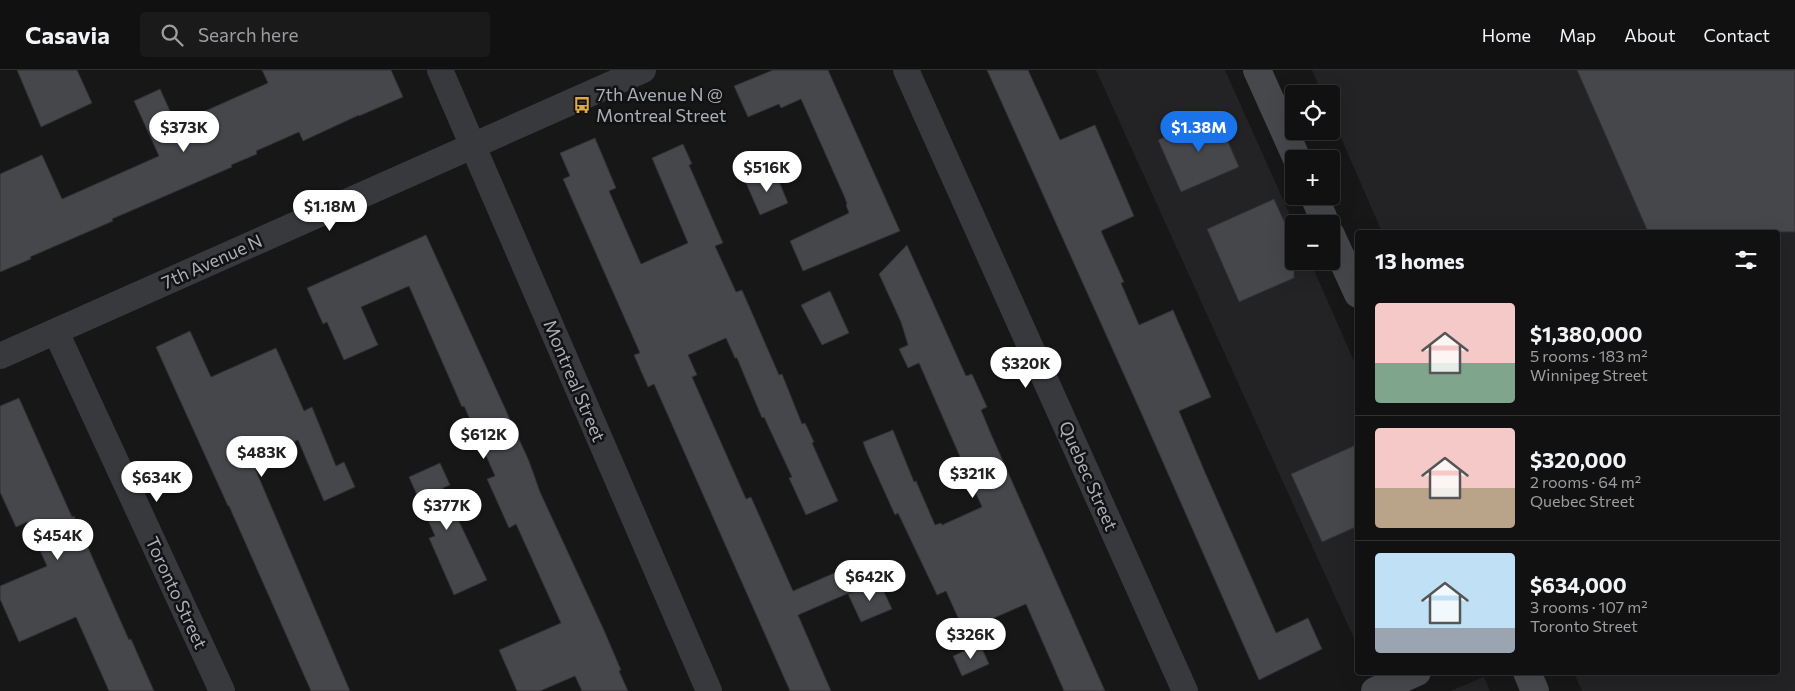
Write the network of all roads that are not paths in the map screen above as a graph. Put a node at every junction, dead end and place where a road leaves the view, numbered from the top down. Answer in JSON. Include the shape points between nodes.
{"nodes":[{"id":1,"x":440,"y":70,"type":"edge"},
{"id":2,"x":643,"y":70,"type":"edge"},
{"id":3,"x":906,"y":70,"type":"edge"},
{"id":4,"x":1257,"y":70,"type":"edge"},
{"id":5,"x":472,"y":146,"type":"junction"},
{"id":6,"x":1293,"y":150,"type":"edge"},
{"id":7,"x":1340,"y":255,"type":"edge"},
{"id":8,"x":1355,"y":287,"type":"edge"},
{"id":9,"x":56,"y":332,"type":"junction"},
{"id":10,"x":0,"y":356,"type":"edge"},
{"id":11,"x":1410,"y":675,"type":"edge"},
{"id":12,"x":1528,"y":675,"type":"edge"},
{"id":13,"x":222,"y":691,"type":"edge"},
{"id":14,"x":709,"y":691,"type":"edge"},
{"id":15,"x":1185,"y":691,"type":"edge"},
{"id":16,"x":1375,"y":691,"type":"edge"},
{"id":17,"x":1535,"y":691,"type":"edge"}],
"edges":[{"from":1,"to":5,"type":"street","name":"Montreal Street"},
{"from":2,"to":5,"type":"street","name":"7th Avenue N"},
{"from":3,"to":15,"type":"street","name":"Quebec Street"},
{"from":4,"to":6,"type":"main road"},
{"from":5,"to":9,"type":"street","name":"7th Avenue N"},
{"from":5,"to":14,"type":"street","name":"Montreal Street"},
{"from":7,"to":8,"type":"main road"},
{"from":9,"to":10,"type":"street","name":"7th Avenue N"},
{"from":9,"to":13,"type":"street","name":"Toronto Street"},
{"from":11,"to":16,"type":"main road"},
{"from":12,"to":17,"type":"main road"}]}
